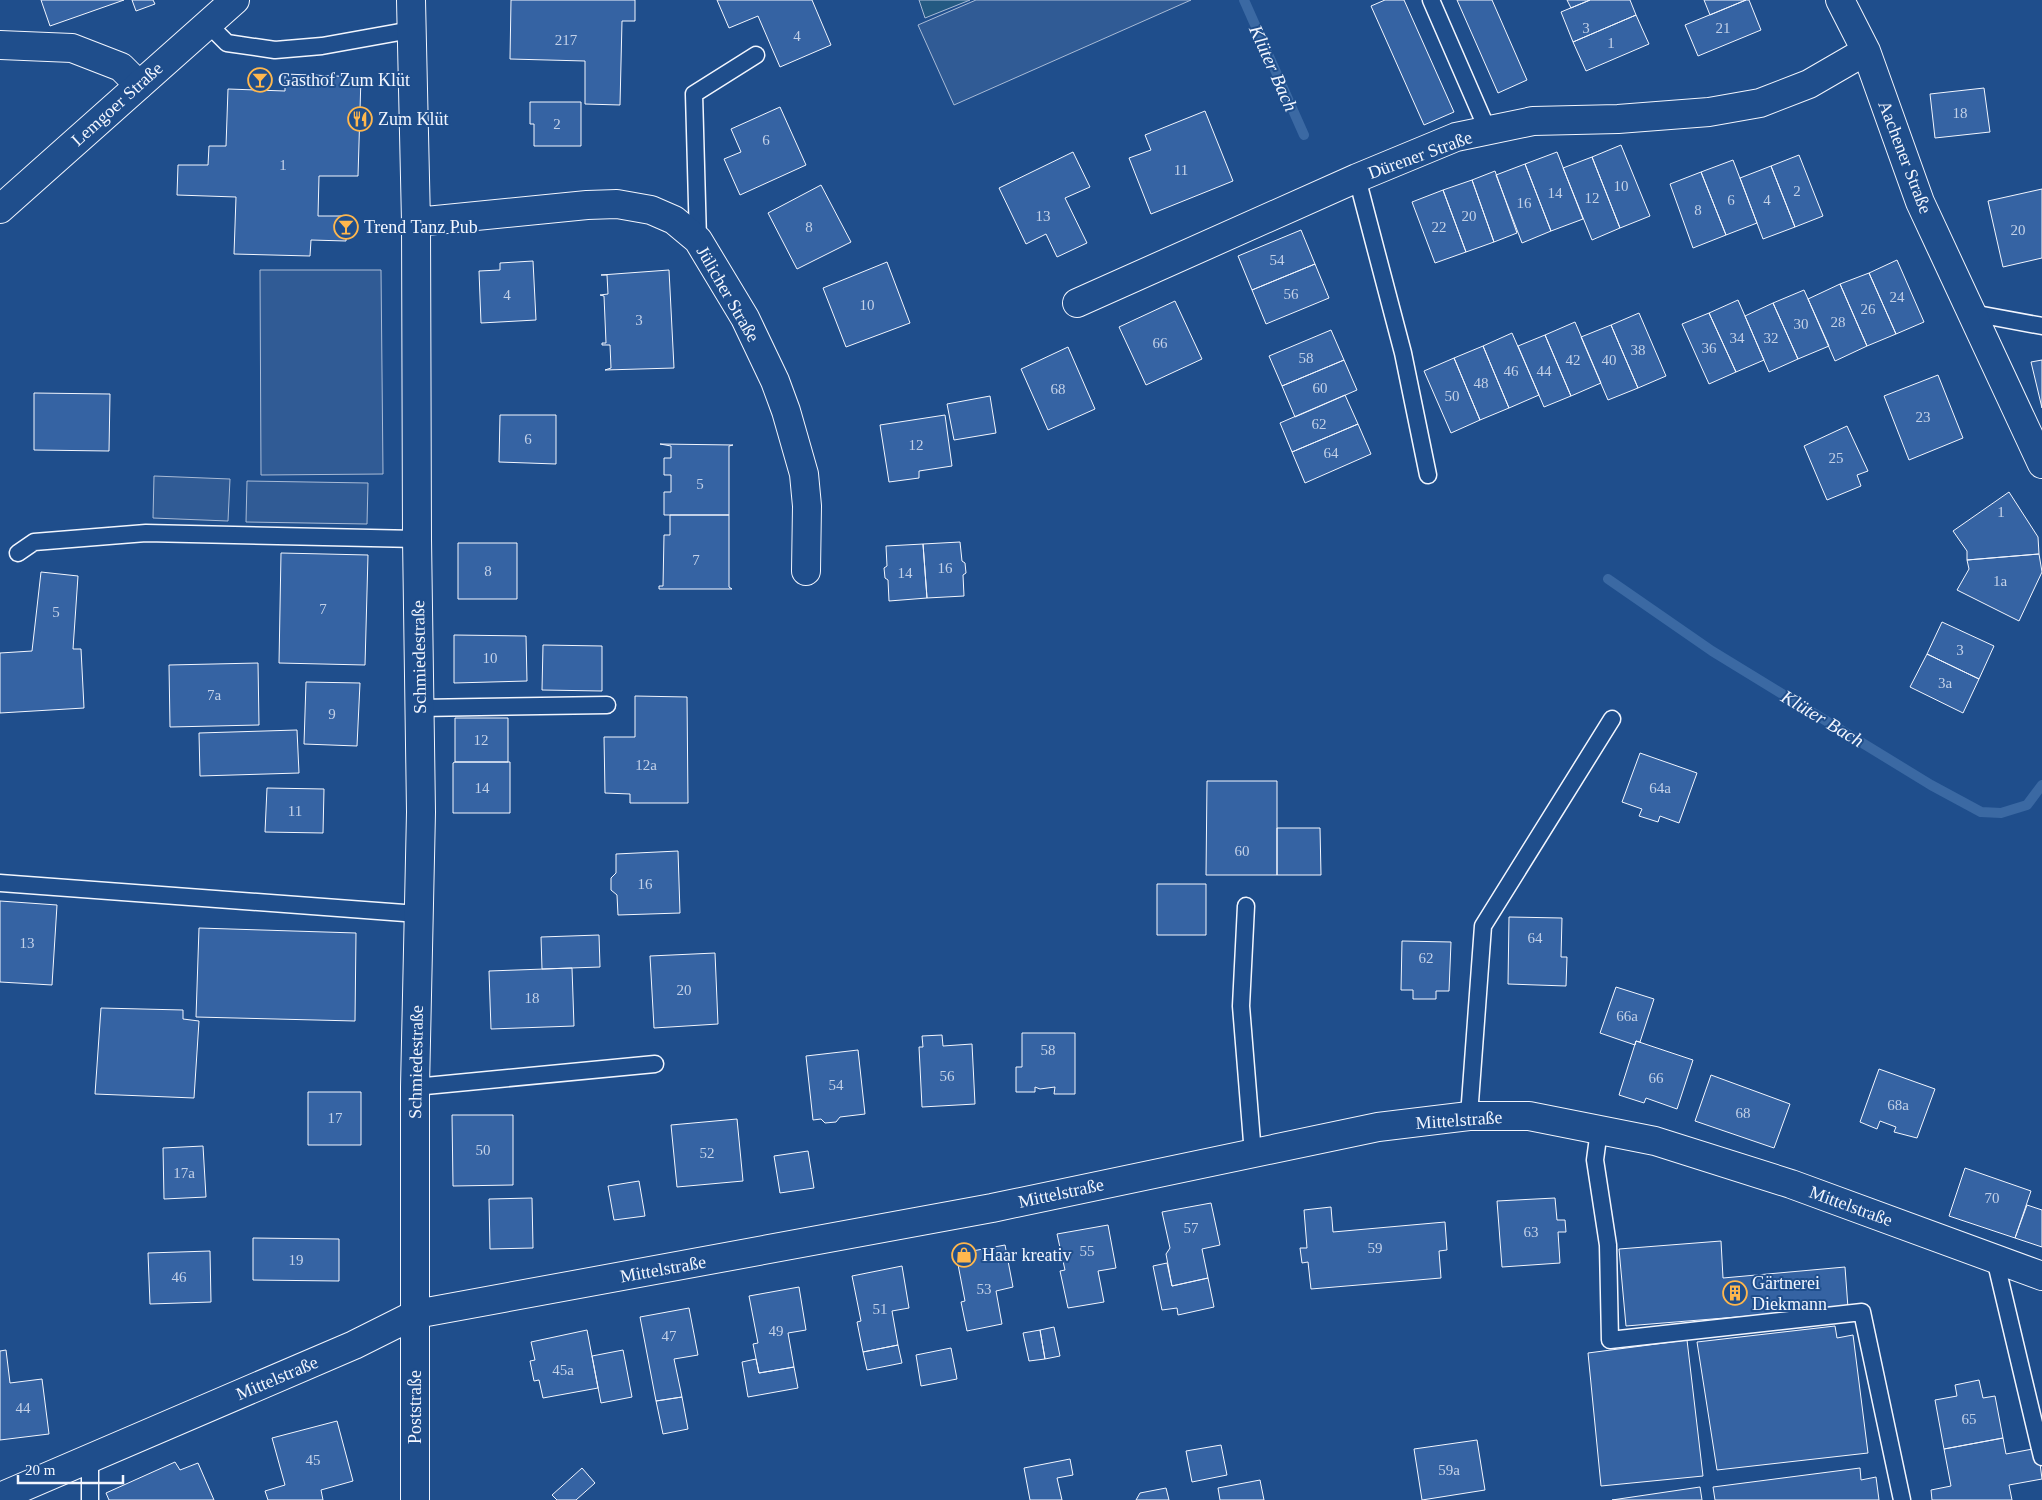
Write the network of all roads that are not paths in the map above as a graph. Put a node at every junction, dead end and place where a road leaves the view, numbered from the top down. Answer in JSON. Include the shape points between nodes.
{"nodes":[{"id":1,"x":235,"y":0,"type":"edge"},
{"id":2,"x":411,"y":0,"type":"edge"},
{"id":3,"x":1431,"y":0,"type":"edge"},
{"id":4,"x":1840,"y":0,"type":"edge"},
{"id":5,"x":208,"y":24,"type":"junction"},
{"id":6,"x":411,"y":30,"type":"junction"},
{"id":7,"x":0,"y":45,"type":"edge"},
{"id":8,"x":1866,"y":51,"type":"junction"},
{"id":9,"x":756,"y":55,"type":"dead end"},
{"id":10,"x":139,"y":85,"type":"junction"},
{"id":11,"x":1488,"y":131,"type":"junction"},
{"id":12,"x":1357,"y":178,"type":"junction"},
{"id":13,"x":0,"y":209,"type":"edge"},
{"id":14,"x":416,"y":222,"type":"junction"},
{"id":15,"x":698,"y":240,"type":"junction"},
{"id":16,"x":1077,"y":304,"type":"dead end"},
{"id":17,"x":1972,"y":313,"type":"junction"},
{"id":18,"x":2042,"y":326,"type":"edge"},
{"id":19,"x":2042,"y":464,"type":"edge"},
{"id":20,"x":1428,"y":475,"type":"dead end"},
{"id":21,"x":417,"y":539,"type":"junction"},
{"id":22,"x":18,"y":553,"type":"dead end"},
{"id":23,"x":806,"y":571,"type":"dead end"},
{"id":24,"x":607,"y":705,"type":"dead end"},
{"id":25,"x":419,"y":708,"type":"junction"},
{"id":26,"x":1612,"y":719,"type":"dead end"},
{"id":27,"x":0,"y":883,"type":"edge"},
{"id":28,"x":1246,"y":906,"type":"dead end"},
{"id":29,"x":418,"y":914,"type":"junction"},
{"id":30,"x":655,"y":1064,"type":"dead end"},
{"id":31,"x":415,"y":1087,"type":"junction"},
{"id":32,"x":1470,"y":1116,"type":"junction"},
{"id":33,"x":1599,"y":1130,"type":"junction"},
{"id":34,"x":1253,"y":1154,"type":"junction"},
{"id":35,"x":1994,"y":1259,"type":"junction"},
{"id":36,"x":2042,"y":1276,"type":"edge"},
{"id":37,"x":416,"y":1314,"type":"junction"},
{"id":38,"x":2042,"y":1457,"type":"edge"},
{"id":39,"x":90,"y":1459,"type":"junction"},
{"id":40,"x":0,"y":1497,"type":"edge"},
{"id":41,"x":90,"y":1500,"type":"edge"},
{"id":42,"x":415,"y":1500,"type":"edge"},
{"id":43,"x":1902,"y":1500,"type":"edge"}],
"edges":[{"from":1,"to":5,"type":"street","name":"Lemgoer Straße"},
{"from":2,"to":6,"type":"street","name":"Schmiedestraße"},
{"from":3,"to":11,"type":"lane"},
{"from":4,"to":8,"type":"street","name":"Aachener Straße"},
{"from":5,"to":6,"type":"lane","via":[[227,43],[276,50],[322,46]]},
{"from":5,"to":10,"type":"street","name":"Lemgoer Straße"},
{"from":6,"to":14,"type":"street","name":"Schmiedestraße"},
{"from":7,"to":10,"type":"street","via":[[72,48],[121,67]]},
{"from":8,"to":11,"type":"street","name":"Dürener Straße","via":[[1809,84],[1760,103],[1700,113],[1533,121]]},
{"from":8,"to":17,"type":"street","name":"Aachener Straße","via":[[1920,202]]},
{"from":9,"to":15,"type":"lane","via":[[694,94]]},
{"from":10,"to":13,"type":"street","name":"Lemgoer Straße"},
{"from":11,"to":12,"type":"street","name":"Dürener Straße","via":[[1456,137]]},
{"from":12,"to":16,"type":"street","name":"Dürener Straße"},
{"from":12,"to":20,"type":"lane","via":[[1403,353]]},
{"from":14,"to":15,"type":"street","name":"Jülicher Straße","via":[[617,204],[651,210],[674,220]]},
{"from":14,"to":21,"type":"street","name":"Schmiedestraße"},
{"from":15,"to":23,"type":"street","name":"Jülicher Straße","via":[[745,318],[786,412],[804,474]]},
{"from":17,"to":18,"type":"lane"},
{"from":17,"to":19,"type":"street","name":"Aachener Straße"},
{"from":21,"to":22,"type":"lane","via":[[146,533],[34,542]]},
{"from":21,"to":25,"type":"street","name":"Schmiedestraße"},
{"from":24,"to":25,"type":"lane"},
{"from":25,"to":29,"type":"street","name":"Schmiedestraße","via":[[421,812]]},
{"from":26,"to":32,"type":"lane","via":[[1482,926]]},
{"from":27,"to":29,"type":"lane"},
{"from":28,"to":34,"type":"lane","via":[[1241,1006]]},
{"from":29,"to":31,"type":"street","name":"Schmiedestraße"},
{"from":30,"to":31,"type":"lane"},
{"from":31,"to":37,"type":"street","name":"Schmiedestraße"},
{"from":32,"to":33,"type":"street","name":"Mittelstraße","via":[[1529,1116]]},
{"from":32,"to":34,"type":"street","name":"Mittelstraße","via":[[1378,1127]]},
{"from":33,"to":35,"type":"street","name":"Mittelstraße","via":[[1655,1141],[1791,1184]]},
{"from":33,"to":43,"type":"lane","via":[[1595,1160],[1608,1245],[1610,1340],[1862,1312]]},
{"from":34,"to":37,"type":"street","name":"Mittelstraße","via":[[992,1208]]},
{"from":35,"to":36,"type":"street","name":"Mittelstraße"},
{"from":35,"to":38,"type":"lane"},
{"from":37,"to":39,"type":"street","name":"Mittelstraße","via":[[354,1345]]},
{"from":37,"to":42,"type":"street","name":"Poststraße"},
{"from":39,"to":40,"type":"street","name":"Mittelstraße"},
{"from":39,"to":41,"type":"lane"}]}
